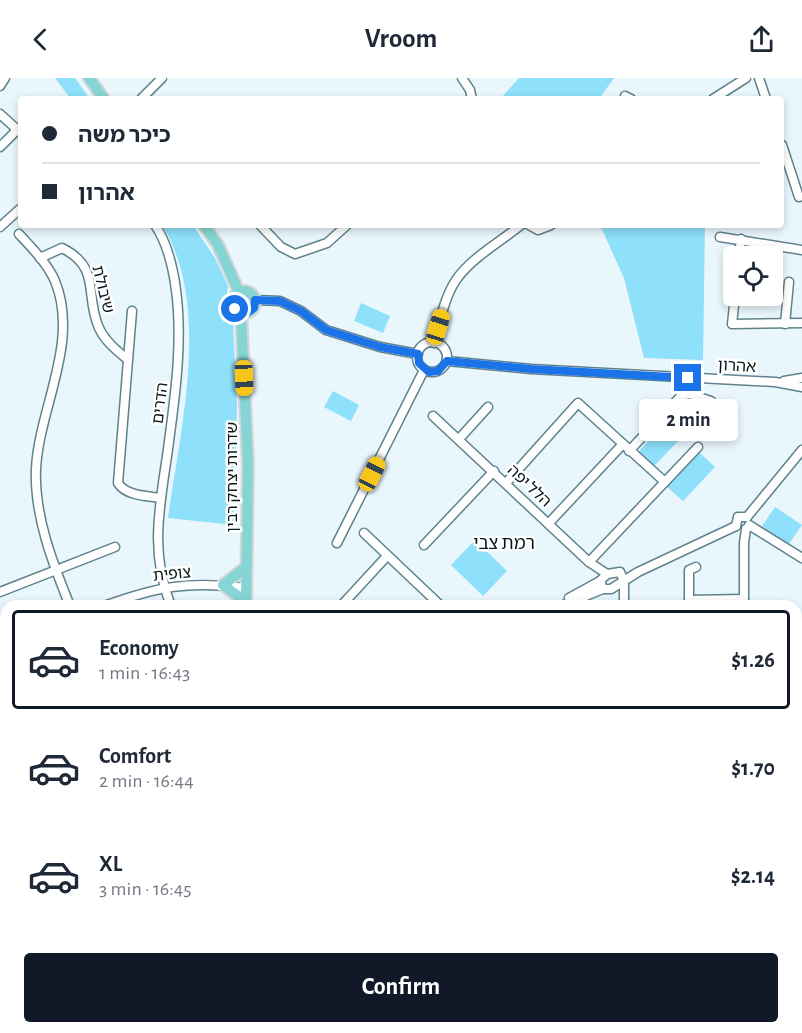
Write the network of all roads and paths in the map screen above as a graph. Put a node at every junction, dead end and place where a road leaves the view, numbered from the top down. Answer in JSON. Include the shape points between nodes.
{"nodes":[{"id":1,"x":5,"y":78,"type":"edge"},
{"id":2,"x":89,"y":78,"type":"edge"},
{"id":3,"x":462,"y":78,"type":"edge"},
{"id":4,"x":746,"y":78,"type":"edge"},
{"id":5,"x":759,"y":78,"type":"edge"},
{"id":6,"x":157,"y":80,"type":"edge"},
{"id":7,"x":0,"y":86,"type":"edge"},
{"id":8,"x":102,"y":96,"type":"edge"},
{"id":9,"x":144,"y":96,"type":"edge"},
{"id":10,"x":471,"y":96,"type":"edge"},
{"id":11,"x":718,"y":96,"type":"edge"},
{"id":12,"x":765,"y":96,"type":"edge"},
{"id":13,"x":0,"y":114,"type":"edge"},
{"id":14,"x":18,"y":131,"type":"edge"},
{"id":15,"x":18,"y":133,"type":"edge"},
{"id":16,"x":0,"y":147,"type":"edge"},
{"id":17,"x":784,"y":151,"type":"edge"},
{"id":18,"x":799,"y":197,"type":"dead end"},
{"id":19,"x":18,"y":211,"type":"edge"},
{"id":20,"x":0,"y":227,"type":"edge"},
{"id":21,"x":156,"y":228,"type":"edge"},
{"id":22,"x":206,"y":228,"type":"edge"},
{"id":23,"x":263,"y":228,"type":"edge"},
{"id":24,"x":344,"y":228,"type":"edge"},
{"id":25,"x":517,"y":228,"type":"edge"},
{"id":26,"x":20,"y":234,"type":"dead end"},
{"id":27,"x":720,"y":237,"type":"dead end"},
{"id":28,"x":741,"y":239,"type":"junction"},
{"id":29,"x":740,"y":246,"type":"edge"},
{"id":30,"x":802,"y":250,"type":"edge"},
{"id":31,"x":40,"y":258,"type":"junction"},
{"id":32,"x":789,"y":282,"type":"dead end"},
{"id":33,"x":239,"y":292,"type":"junction"},
{"id":34,"x":255,"y":300,"type":"junction"},
{"id":35,"x":734,"y":306,"type":"edge"},
{"id":36,"x":132,"y":311,"type":"dead end"},
{"id":37,"x":241,"y":313,"type":"junction"},
{"id":38,"x":802,"y":323,"type":"edge"},
{"id":39,"x":785,"y":324,"type":"junction"},
{"id":40,"x":434,"y":343,"type":"junction"},
{"id":41,"x":418,"y":354,"type":"junction"},
{"id":42,"x":127,"y":359,"type":"junction"},
{"id":43,"x":447,"y":361,"type":"junction"},
{"id":44,"x":424,"y":370,"type":"junction"},
{"id":45,"x":802,"y":378,"type":"edge"},
{"id":46,"x":775,"y":382,"type":"junction"},
{"id":47,"x":802,"y":387,"type":"edge"},
{"id":48,"x":711,"y":401,"type":"dead end"},
{"id":49,"x":488,"y":407,"type":"dead end"},
{"id":50,"x":434,"y":416,"type":"dead end"},
{"id":51,"x":459,"y":439,"type":"junction"},
{"id":52,"x":698,"y":447,"type":"dead end"},
{"id":53,"x":625,"y":448,"type":"junction"},
{"id":54,"x":802,"y":450,"type":"edge"},
{"id":55,"x":494,"y":471,"type":"junction"},
{"id":56,"x":665,"y":482,"type":"junction"},
{"id":57,"x":506,"y":483,"type":"junction"},
{"id":58,"x":161,"y":498,"type":"junction"},
{"id":59,"x":549,"y":523,"type":"junction"},
{"id":60,"x":748,"y":524,"type":"junction"},
{"id":61,"x":364,"y":533,"type":"dead end"},
{"id":62,"x":337,"y":543,"type":"dead end"},
{"id":63,"x":424,"y":545,"type":"dead end"},
{"id":64,"x":115,"y":547,"type":"dead end"},
{"id":65,"x":387,"y":556,"type":"junction"},
{"id":66,"x":802,"y":558,"type":"edge"},
{"id":67,"x":589,"y":562,"type":"junction"},
{"id":68,"x":246,"y":567,"type":"junction"},
{"id":69,"x":696,"y":567,"type":"dead end"},
{"id":70,"x":56,"y":570,"type":"junction"},
{"id":71,"x":608,"y":574,"type":"junction"},
{"id":72,"x":624,"y":581,"type":"junction"},
{"id":73,"x":223,"y":585,"type":"junction"},
{"id":74,"x":602,"y":585,"type":"junction"},
{"id":75,"x":163,"y":586,"type":"junction"},
{"id":76,"x":614,"y":587,"type":"junction"},
{"id":77,"x":246,"y":588,"type":"junction"},
{"id":78,"x":0,"y":592,"type":"edge"},
{"id":79,"x":68,"y":600,"type":"edge"},
{"id":80,"x":122,"y":600,"type":"edge"},
{"id":81,"x":169,"y":600,"type":"edge"},
{"id":82,"x":240,"y":600,"type":"edge"},
{"id":83,"x":245,"y":600,"type":"edge"},
{"id":84,"x":347,"y":600,"type":"edge"},
{"id":85,"x":435,"y":600,"type":"edge"},
{"id":86,"x":571,"y":600,"type":"edge"},
{"id":87,"x":624,"y":600,"type":"edge"},
{"id":88,"x":625,"y":600,"type":"edge"},
{"id":89,"x":689,"y":600,"type":"edge"},
{"id":90,"x":744,"y":600,"type":"edge"}],
"edges":[{"from":1,"to":7,"type":"street"},
{"from":2,"to":8,"type":"main road"},
{"from":3,"to":10,"type":"street"},
{"from":4,"to":11,"type":"street"},
{"from":5,"to":12,"type":"street"},
{"from":6,"to":9,"type":"street"},
{"from":13,"to":14,"type":"street"},
{"from":15,"to":16,"type":"street"},
{"from":17,"to":18,"type":"street"},
{"from":19,"to":20,"type":"street"},
{"from":21,"to":58,"type":"street","name":"הדרים","via":[[171,262],[179,325],[176,386]]},
{"from":22,"to":33,"type":"main road"},
{"from":23,"to":24,"type":"street","via":[[281,247],[295,254],[327,243]]},
{"from":25,"to":40,"type":"street","via":[[455,281]]},
{"from":26,"to":31,"type":"street"},
{"from":27,"to":28,"type":"street"},
{"from":28,"to":29,"type":"street"},
{"from":28,"to":30,"type":"street"},
{"from":31,"to":42,"type":"street","name":"שיבולת","via":[[62,248],[82,262],[90,281],[99,328]]},
{"from":31,"to":70,"type":"street","via":[[57,287],[63,323],[36,470],[39,504]]},
{"from":32,"to":39,"type":"street"},
{"from":33,"to":34,"type":"main road","via":[[249,292]]},
{"from":33,"to":37,"type":"main road","via":[[233,301]]},
{"from":34,"to":37,"type":"main road","via":[[252,310]]},
{"from":34,"to":41,"type":"street","via":[[280,301],[326,330]]},
{"from":35,"to":39,"type":"street","via":[[732,324]]},
{"from":36,"to":42,"type":"street"},
{"from":37,"to":68,"type":"main road","name":"שדרות יצחק רבין","via":[[248,465]]},
{"from":38,"to":39,"type":"street"},
{"from":40,"to":41,"type":"street","via":[[425,344]]},
{"from":40,"to":43,"type":"street","via":[[443,347]]},
{"from":41,"to":44,"type":"street"},
{"from":42,"to":58,"type":"street","via":[[118,483],[129,493]]},
{"from":43,"to":44,"type":"street","via":[[438,371]]},
{"from":43,"to":46,"type":"street","name":"אהרון"},
{"from":44,"to":62,"type":"street"},
{"from":45,"to":46,"type":"street","name":"אהרון"},
{"from":46,"to":47,"type":"street","name":"אהרון"},
{"from":48,"to":53,"type":"street","via":[[689,394],[680,397]]},
{"from":49,"to":51,"type":"street"},
{"from":50,"to":51,"type":"street","name":"הלל יפה"},
{"from":51,"to":55,"type":"street","name":"הלל יפה"},
{"from":52,"to":56,"type":"street"},
{"from":53,"to":56,"type":"street"},
{"from":53,"to":57,"type":"street","via":[[578,404]]},
{"from":53,"to":59,"type":"street"},
{"from":54,"to":60,"type":"street"},
{"from":55,"to":57,"type":"street","name":"הלל יפה"},
{"from":55,"to":63,"type":"street"},
{"from":56,"to":67,"type":"street"},
{"from":57,"to":59,"type":"street","name":"הלל יפה"},
{"from":58,"to":75,"type":"street","name":"הדרים","via":[[156,543]]},
{"from":59,"to":67,"type":"street","name":"הלל יפה"},
{"from":60,"to":66,"type":"street"},
{"from":60,"to":72,"type":"street","via":[[742,530],[736,526]]},
{"from":60,"to":90,"type":"street"},
{"from":61,"to":65,"type":"street"},
{"from":64,"to":70,"type":"street"},
{"from":65,"to":84,"type":"street"},
{"from":65,"to":85,"type":"street"},
{"from":67,"to":71,"type":"street","name":"הלל יפה"},
{"from":68,"to":73,"type":"main road"},
{"from":68,"to":77,"type":"main road","name":"שדרות יצחק רבין"},
{"from":69,"to":89,"type":"street","via":[[689,570]]},
{"from":70,"to":78,"type":"street"},
{"from":70,"to":79,"type":"street"},
{"from":71,"to":72,"type":"street","name":"הלל יפה","via":[[620,572]]},
{"from":71,"to":74,"type":"street"},
{"from":72,"to":76,"type":"street"},
{"from":72,"to":88,"type":"street"},
{"from":73,"to":75,"type":"street","name":"צופית"},
{"from":73,"to":77,"type":"street","name":"צופית"},
{"from":73,"to":82,"type":"main road"},
{"from":74,"to":76,"type":"street"},
{"from":74,"to":86,"type":"street"},
{"from":75,"to":80,"type":"street","name":"צופית"},
{"from":75,"to":81,"type":"street","name":"הדרים"},
{"from":76,"to":87,"type":"street"},
{"from":77,"to":83,"type":"main road","name":"שדרות יצחק רבין"}]}
